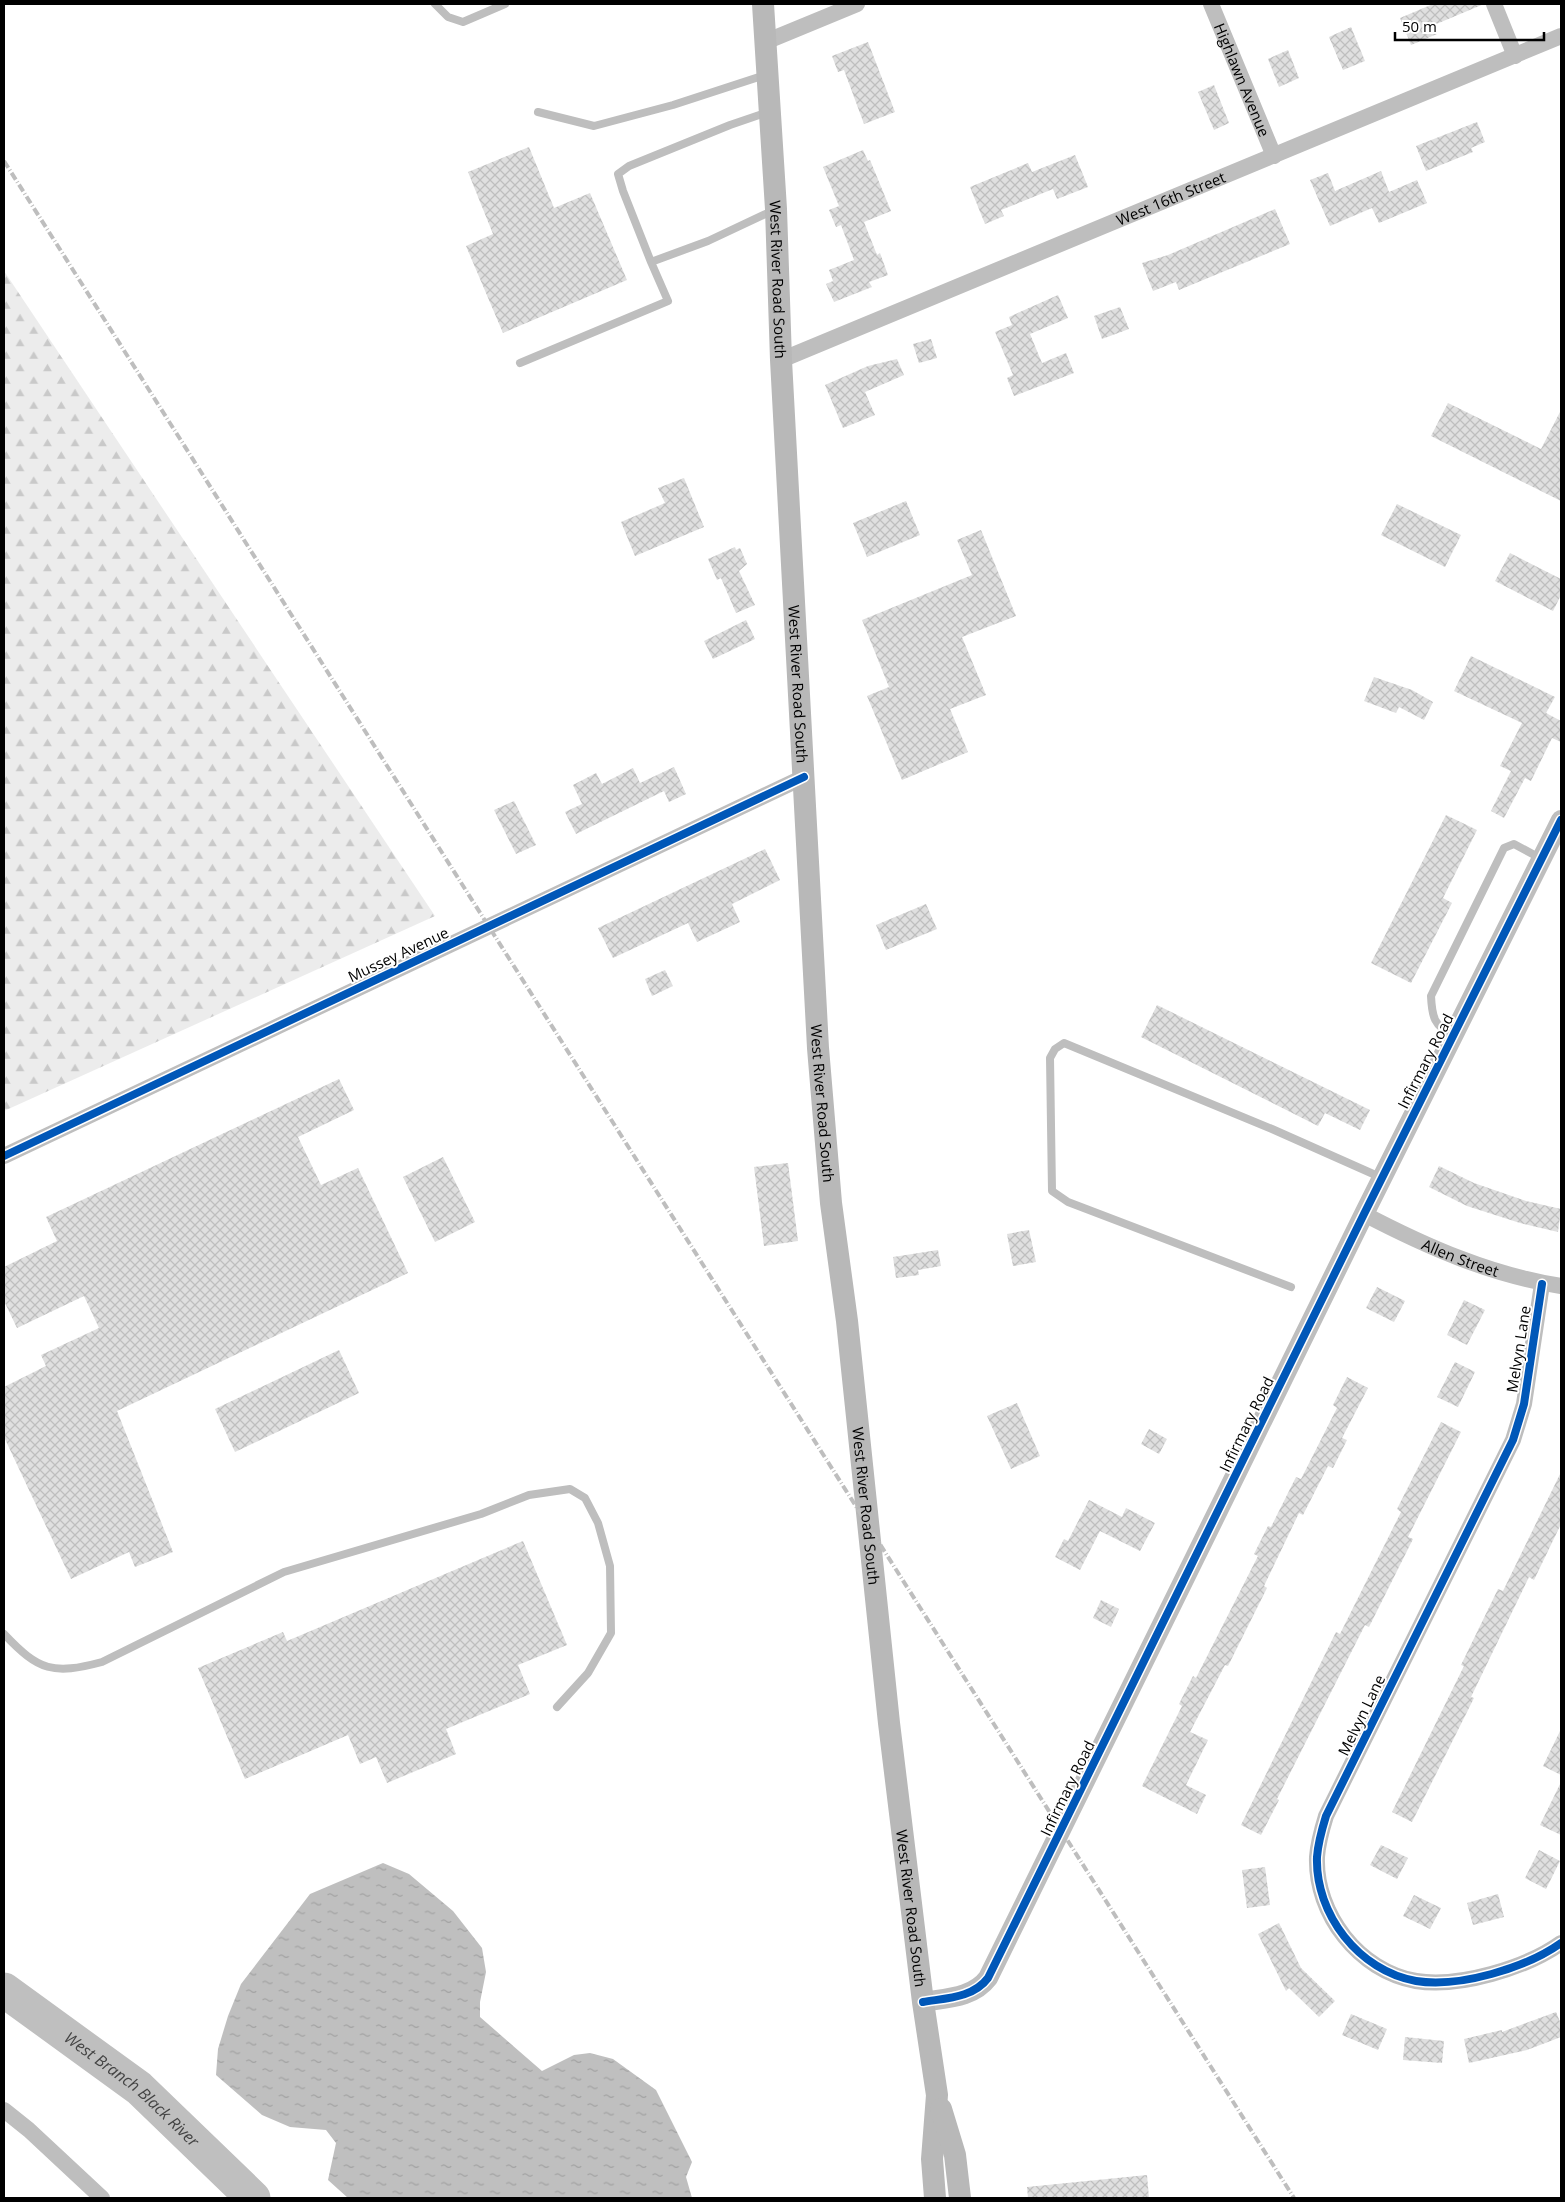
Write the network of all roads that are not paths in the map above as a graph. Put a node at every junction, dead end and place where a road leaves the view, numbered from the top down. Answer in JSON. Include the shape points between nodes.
{"nodes":[{"id":1,"x":435,"y":4,"type":"edge"},
{"id":2,"x":506,"y":4,"type":"edge"},
{"id":3,"x":763,"y":4,"type":"edge"},
{"id":4,"x":857,"y":4,"type":"edge"},
{"id":5,"x":1211,"y":4,"type":"edge"},
{"id":6,"x":1494,"y":4,"type":"edge"},
{"id":7,"x":1561,"y":36,"type":"edge"},
{"id":8,"x":765,"y":42,"type":"junction"},
{"id":9,"x":1515,"y":56,"type":"junction"},
{"id":10,"x":767,"y":75,"type":"junction"},
{"id":11,"x":538,"y":112,"type":"dead end"},
{"id":12,"x":770,"y":112,"type":"junction"},
{"id":13,"x":1274,"y":156,"type":"junction"},
{"id":14,"x":776,"y":209,"type":"junction"},
{"id":15,"x":651,"y":262,"type":"junction"},
{"id":16,"x":781,"y":360,"type":"junction"},
{"id":17,"x":520,"y":363,"type":"dead end"},
{"id":18,"x":804,"y":777,"type":"junction"},
{"id":19,"x":1561,"y":820,"type":"edge"},
{"id":20,"x":1542,"y":859,"type":"junction"},
{"id":21,"x":1454,"y":1035,"type":"junction"},
{"id":22,"x":4,"y":1156,"type":"edge"},
{"id":23,"x":1382,"y":1178,"type":"junction"},
{"id":24,"x":1364,"y":1214,"type":"junction"},
{"id":25,"x":1542,"y":1284,"type":"junction"},
{"id":26,"x":1561,"y":1286,"type":"edge"},
{"id":27,"x":1291,"y":1287,"type":"dead end"},
{"id":28,"x":4,"y":1634,"type":"edge"},
{"id":29,"x":557,"y":1707,"type":"dead end"},
{"id":30,"x":1561,"y":1943,"type":"edge"},
{"id":31,"x":923,"y":2002,"type":"junction"},
{"id":32,"x":937,"y":2095,"type":"junction"},
{"id":33,"x":4,"y":2110,"type":"edge"},
{"id":34,"x":102,"y":2198,"type":"edge"},
{"id":35,"x":935,"y":2198,"type":"edge"},
{"id":36,"x":960,"y":2198,"type":"edge"}],
"edges":[{"from":1,"to":2,"type":"lane","via":[[448,17],[463,22]]},
{"from":3,"to":8,"type":"main road","name":"West River Road South"},
{"from":4,"to":8,"type":"street"},
{"from":5,"to":13,"type":"street","name":"Highlawn Avenue"},
{"from":6,"to":9,"type":"street"},
{"from":7,"to":9,"type":"street","name":"West 16th Street"},
{"from":8,"to":10,"type":"main road","name":"West River Road South"},
{"from":9,"to":13,"type":"street","name":"West 16th Street"},
{"from":10,"to":11,"type":"lane","via":[[594,126]]},
{"from":10,"to":12,"type":"main road","name":"West River Road South"},
{"from":12,"to":14,"type":"main road","name":"West River Road South"},
{"from":12,"to":15,"type":"lane","via":[[629,166],[618,174]]},
{"from":13,"to":16,"type":"street","name":"West 16th Street"},
{"from":14,"to":15,"type":"lane","via":[[708,241]]},
{"from":14,"to":16,"type":"main road","name":"West River Road South"},
{"from":15,"to":17,"type":"lane","via":[[668,301]]},
{"from":16,"to":18,"type":"main road","name":"West River Road South"},
{"from":18,"to":22,"type":"street","name":"Mussey Avenue"},
{"from":18,"to":31,"type":"main road","name":"West River Road South","via":[[818,1048],[831,1202]]},
{"from":19,"to":20,"type":"street","name":"Infirmary Road"},
{"from":20,"to":21,"type":"street","name":"Infirmary Road"},
{"from":20,"to":21,"type":"lane","via":[[1514,844],[1504,848],[1431,996],[1432,1012],[1440,1028]]},
{"from":21,"to":23,"type":"street","name":"Infirmary Road"},
{"from":23,"to":24,"type":"street","name":"Infirmary Road"},
{"from":23,"to":27,"type":"lane","via":[[1064,1043],[1055,1049],[1050,1058],[1052,1191],[1068,1202]]},
{"from":24,"to":25,"type":"street","name":"Allen Street","via":[[1454,1257]]},
{"from":24,"to":31,"type":"street","name":"Infirmary Road","via":[[988,1978],[962,1996]]},
{"from":25,"to":26,"type":"street","name":"Allen Street"},
{"from":25,"to":30,"type":"street","name":"Melvyn Lane","via":[[1524,1404],[1513,1440],[1326,1816],[1317,1858],[1323,1899],[1343,1936],[1375,1965],[1394,1974],[1421,1981],[1457,1982],[1524,1963]]},
{"from":28,"to":29,"type":"lane","via":[[21,1652],[46,1667],[74,1669],[102,1662],[284,1572],[480,1514],[529,1495],[570,1489],[585,1498],[598,1523],[610,1566],[611,1633],[588,1673]]},
{"from":31,"to":32,"type":"main road","name":"West River Road South"},
{"from":32,"to":35,"type":"main road","name":"West River Road South","via":[[932,2159]]},
{"from":32,"to":36,"type":"main road","via":[[955,2155]]},
{"from":33,"to":34,"type":"street"}]}
